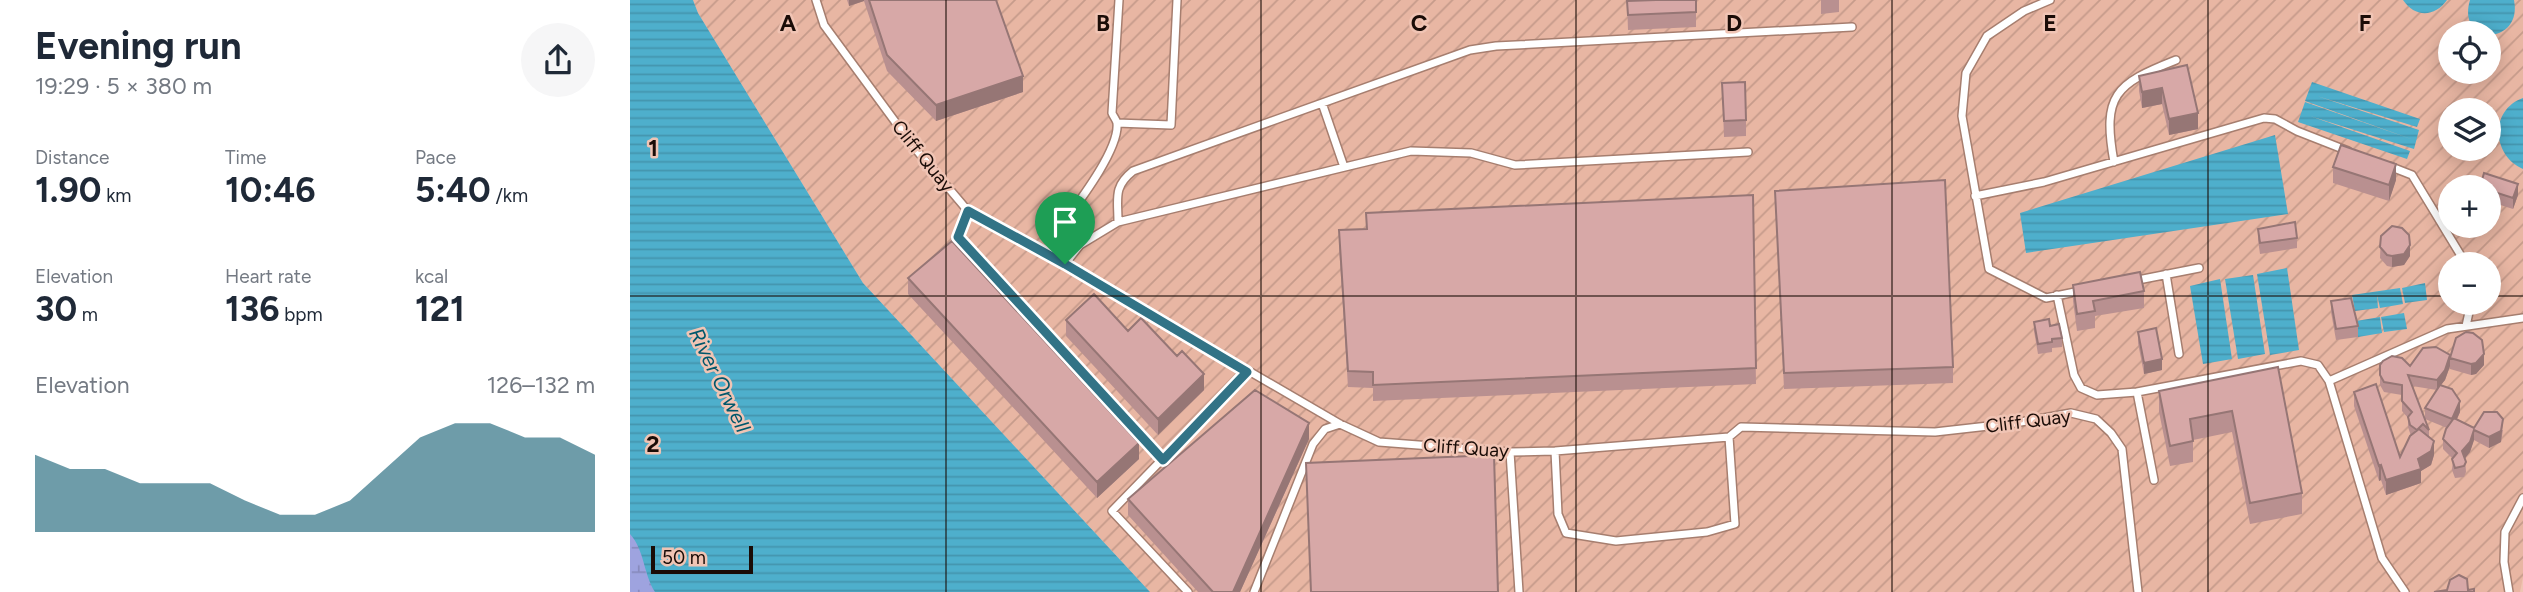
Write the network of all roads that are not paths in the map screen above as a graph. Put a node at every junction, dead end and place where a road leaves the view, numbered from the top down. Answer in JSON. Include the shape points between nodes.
{"nodes":[{"id":1,"x":816,"y":0,"type":"edge"},
{"id":2,"x":1119,"y":0,"type":"edge"},
{"id":3,"x":1177,"y":0,"type":"edge"},
{"id":4,"x":2050,"y":0,"type":"edge"},
{"id":5,"x":1852,"y":27,"type":"dead end"},
{"id":6,"x":2176,"y":60,"type":"dead end"},
{"id":7,"x":1322,"y":103,"type":"junction"},
{"id":8,"x":1117,"y":123,"type":"junction"},
{"id":9,"x":1748,"y":152,"type":"dead end"},
{"id":10,"x":2361,"y":156,"type":"edge"},
{"id":11,"x":2114,"y":162,"type":"junction"},
{"id":12,"x":2387,"y":166,"type":"edge"},
{"id":13,"x":1344,"y":167,"type":"junction"},
{"id":14,"x":1975,"y":196,"type":"junction"},
{"id":15,"x":968,"y":211,"type":"junction"},
{"id":16,"x":1118,"y":222,"type":"junction"},
{"id":17,"x":1080,"y":245,"type":"junction"},
{"id":18,"x":2459,"y":252,"type":"edge"},
{"id":19,"x":1065,"y":264,"type":"junction"},
{"id":20,"x":2199,"y":268,"type":"dead end"},
{"id":21,"x":2166,"y":274,"type":"junction"},
{"id":22,"x":2126,"y":282,"type":"edge"},
{"id":23,"x":2085,"y":290,"type":"edge"},
{"id":24,"x":2057,"y":295,"type":"junction"},
{"id":25,"x":2468,"y":315,"type":"edge"},
{"id":26,"x":2523,"y":318,"type":"edge"},
{"id":27,"x":2466,"y":326,"type":"junction"},
{"id":28,"x":2179,"y":354,"type":"dead end"},
{"id":29,"x":1247,"y":372,"type":"junction"},
{"id":30,"x":2329,"y":381,"type":"junction"},
{"id":31,"x":2137,"y":392,"type":"junction"},
{"id":32,"x":1340,"y":424,"type":"junction"},
{"id":33,"x":1729,"y":437,"type":"junction"},
{"id":34,"x":1555,"y":451,"type":"junction"},
{"id":35,"x":1510,"y":452,"type":"junction"},
{"id":36,"x":1163,"y":460,"type":"junction"},
{"id":37,"x":2154,"y":480,"type":"dead end"},
{"id":38,"x":2523,"y":498,"type":"edge"},
{"id":39,"x":1188,"y":592,"type":"edge"},
{"id":40,"x":1254,"y":592,"type":"edge"},
{"id":41,"x":1519,"y":592,"type":"edge"},
{"id":42,"x":2138,"y":592,"type":"edge"},
{"id":43,"x":2405,"y":592,"type":"edge"},
{"id":44,"x":2509,"y":592,"type":"edge"}],
"edges":[{"from":1,"to":15,"type":"lane","name":"Cliff Quay","via":[[824,25]]},
{"from":2,"to":8,"type":"lane","via":[[1112,113]]},
{"from":3,"to":8,"type":"lane","via":[[1171,125]]},
{"from":4,"to":14,"type":"lane","via":[[1987,36],[1966,73],[1962,116]]},
{"from":5,"to":7,"type":"lane","via":[[1496,46],[1470,50]]},
{"from":6,"to":11,"type":"lane","via":[[2138,75],[2119,90],[2111,108],[2109,135]]},
{"from":7,"to":13,"type":"lane"},
{"from":7,"to":16,"type":"lane","via":[[1133,171],[1118,188]]},
{"from":8,"to":17,"type":"lane","via":[[1111,149],[1059,229]]},
{"from":9,"to":13,"type":"lane","via":[[1515,165],[1471,153],[1410,151]]},
{"from":10,"to":11,"type":"lane","via":[[2264,118]]},
{"from":11,"to":14,"type":"lane"},
{"from":12,"to":18,"type":"lane","via":[[2412,175]]},
{"from":13,"to":16,"type":"lane"},
{"from":14,"to":24,"type":"lane","via":[[1989,269],[2046,298]]},
{"from":15,"to":19,"type":"lane","name":"Cliff Quay"},
{"from":15,"to":36,"type":"lane","via":[[958,237]]},
{"from":16,"to":17,"type":"lane"},
{"from":17,"to":19,"type":"lane"},
{"from":19,"to":29,"type":"lane","name":"Cliff Quay"},
{"from":20,"to":21,"type":"lane"},
{"from":21,"to":22,"type":"lane"},
{"from":21,"to":28,"type":"lane"},
{"from":23,"to":24,"type":"lane"},
{"from":24,"to":31,"type":"lane","via":[[2074,375],[2081,388],[2097,395]]},
{"from":25,"to":27,"type":"lane"},
{"from":26,"to":27,"type":"lane"},
{"from":27,"to":30,"type":"lane","via":[[2447,329]]},
{"from":29,"to":32,"type":"lane","name":"Cliff Quay"},
{"from":29,"to":36,"type":"lane"},
{"from":30,"to":31,"type":"lane","via":[[2318,365],[2301,361]]},
{"from":30,"to":43,"type":"lane","via":[[2382,558]]},
{"from":31,"to":37,"type":"lane"},
{"from":32,"to":35,"type":"lane","name":"Cliff Quay","via":[[1379,442]]},
{"from":32,"to":40,"type":"lane","via":[[1325,429],[1313,444]]},
{"from":33,"to":34,"type":"lane","name":"Cliff Quay"},
{"from":33,"to":34,"type":"lane","via":[[1735,524],[1707,532],[1616,541],[1566,533],[1558,514]]},
{"from":33,"to":42,"type":"lane","name":"Cliff Quay","via":[[1741,427],[1935,432],[2071,412],[2096,419],[2122,449]]},
{"from":34,"to":35,"type":"lane","name":"Cliff Quay"},
{"from":35,"to":41,"type":"lane"},
{"from":36,"to":39,"type":"lane","via":[[1112,511]]},
{"from":38,"to":44,"type":"lane","via":[[2505,532]]}]}
